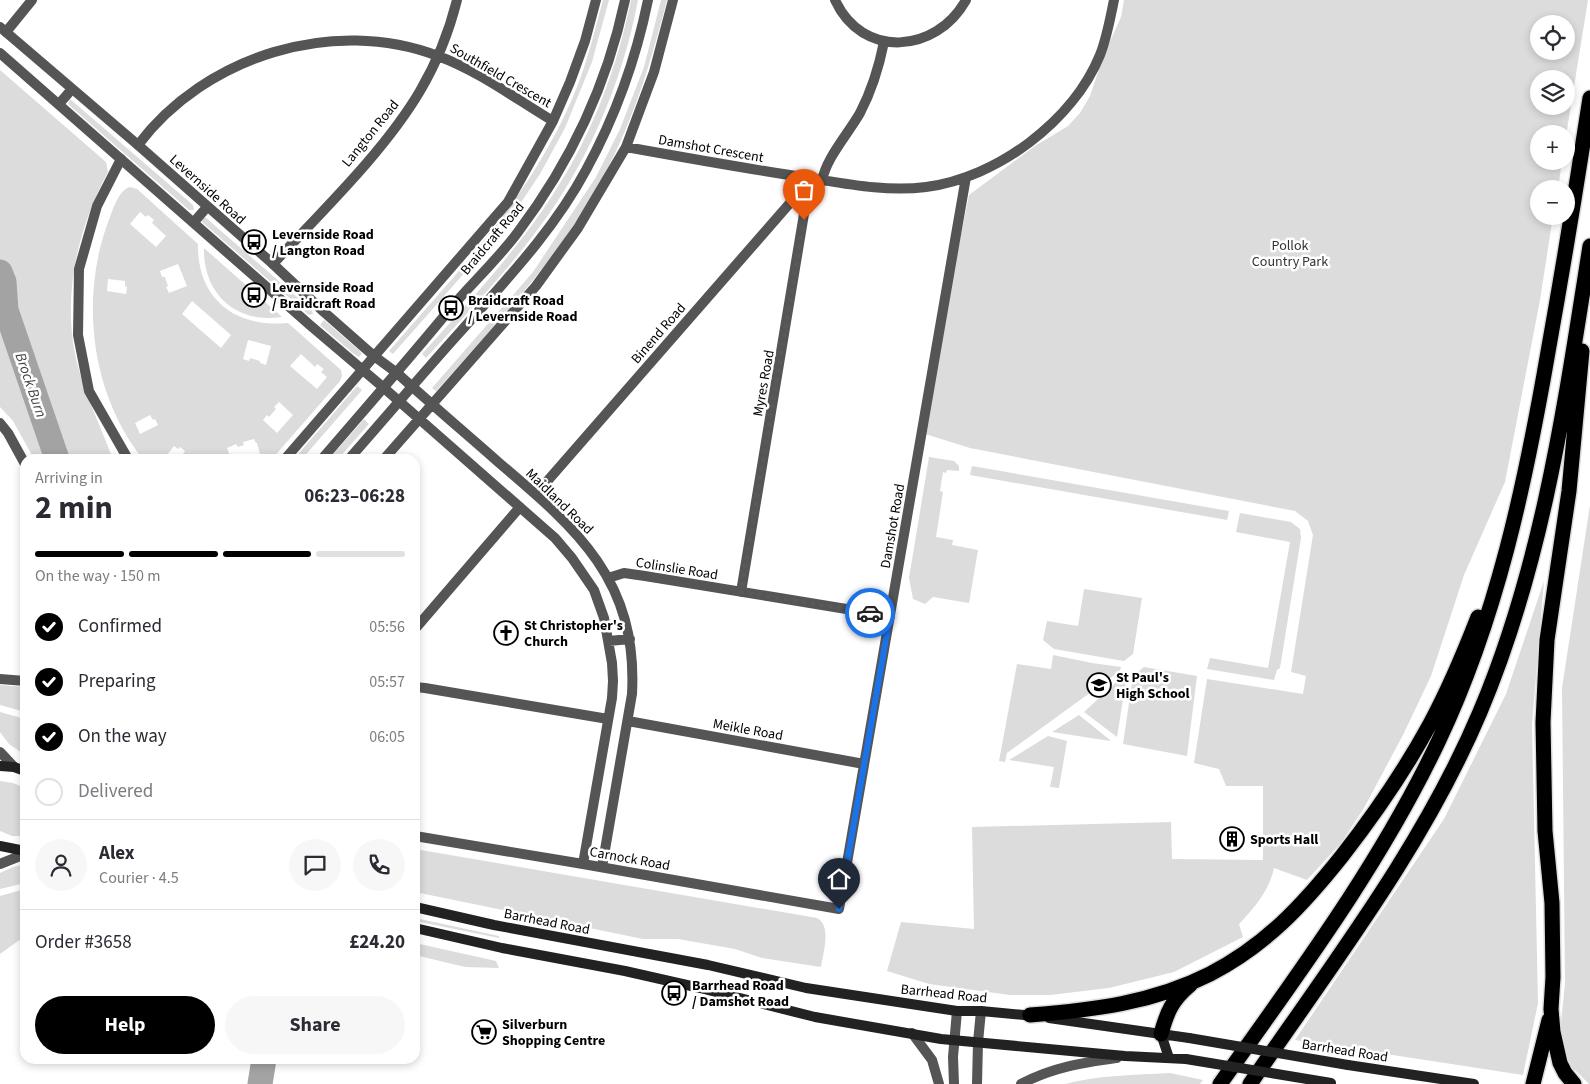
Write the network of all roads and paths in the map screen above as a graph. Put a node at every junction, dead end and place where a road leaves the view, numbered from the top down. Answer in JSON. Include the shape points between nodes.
{"nodes":[{"id":1,"x":32,"y":0,"type":"edge"},
{"id":2,"x":457,"y":0,"type":"edge"},
{"id":3,"x":596,"y":0,"type":"edge"},
{"id":4,"x":625,"y":0,"type":"edge"},
{"id":5,"x":648,"y":0,"type":"edge"},
{"id":6,"x":673,"y":0,"type":"edge"},
{"id":7,"x":835,"y":0,"type":"edge"},
{"id":8,"x":966,"y":0,"type":"edge"},
{"id":9,"x":1114,"y":0,"type":"edge"},
{"id":10,"x":3,"y":29,"type":"edge"},
{"id":11,"x":884,"y":42,"type":"junction"},
{"id":12,"x":0,"y":53,"type":"edge"},
{"id":13,"x":438,"y":56,"type":"junction"},
{"id":14,"x":72,"y":89,"type":"junction"},
{"id":15,"x":1590,"y":98,"type":"edge"},
{"id":16,"x":58,"y":104,"type":"junction"},
{"id":17,"x":554,"y":121,"type":"junction"},
{"id":18,"x":138,"y":145,"type":"junction"},
{"id":19,"x":626,"y":147,"type":"junction"},
{"id":20,"x":121,"y":159,"type":"junction"},
{"id":21,"x":966,"y":177,"type":"junction"},
{"id":22,"x":810,"y":178,"type":"junction"},
{"id":23,"x":822,"y":181,"type":"junction"},
{"id":24,"x":806,"y":198,"type":"junction"},
{"id":25,"x":207,"y":206,"type":"junction"},
{"id":26,"x":194,"y":222,"type":"junction"},
{"id":27,"x":1590,"y":246,"type":"edge"},
{"id":28,"x":1590,"y":254,"type":"edge"},
{"id":29,"x":273,"y":264,"type":"junction"},
{"id":30,"x":324,"y":312,"type":"junction"},
{"id":31,"x":311,"y":326,"type":"junction"},
{"id":32,"x":374,"y":356,"type":"junction"},
{"id":33,"x":362,"y":369,"type":"junction"},
{"id":34,"x":397,"y":373,"type":"junction"},
{"id":35,"x":413,"y":387,"type":"junction"},
{"id":36,"x":384,"y":388,"type":"junction"},
{"id":37,"x":400,"y":401,"type":"junction"},
{"id":38,"x":432,"y":404,"type":"junction"},
{"id":39,"x":419,"y":419,"type":"junction"},
{"id":40,"x":0,"y":423,"type":"edge"},
{"id":41,"x":125,"y":454,"type":"edge"},
{"id":42,"x":289,"y":454,"type":"edge"},
{"id":43,"x":326,"y":454,"type":"edge"},
{"id":44,"x":353,"y":454,"type":"edge"},
{"id":45,"x":388,"y":454,"type":"edge"},
{"id":46,"x":20,"y":455,"type":"edge"},
{"id":47,"x":536,"y":494,"type":"junction"},
{"id":48,"x":520,"y":508,"type":"junction"},
{"id":49,"x":1510,"y":538,"type":"junction"},
{"id":50,"x":608,"y":578,"type":"junction"},
{"id":51,"x":741,"y":592,"type":"junction"},
{"id":52,"x":890,"y":616,"type":"junction"},
{"id":53,"x":420,"y":623,"type":"edge"},
{"id":54,"x":630,"y":638,"type":"junction"},
{"id":55,"x":609,"y":641,"type":"junction"},
{"id":56,"x":0,"y":679,"type":"edge"},
{"id":57,"x":20,"y":681,"type":"edge"},
{"id":58,"x":420,"y":688,"type":"edge"},
{"id":59,"x":608,"y":719,"type":"junction"},
{"id":60,"x":628,"y":721,"type":"junction"},
{"id":61,"x":0,"y":752,"type":"edge"},
{"id":62,"x":864,"y":764,"type":"junction"},
{"id":63,"x":0,"y":766,"type":"edge"},
{"id":64,"x":14,"y":767,"type":"junction"},
{"id":65,"x":20,"y":769,"type":"edge"},
{"id":66,"x":598,"y":782,"type":"junction"},
{"id":67,"x":617,"y":785,"type":"junction"},
{"id":68,"x":420,"y":837,"type":"edge"},
{"id":69,"x":0,"y":846,"type":"edge"},
{"id":70,"x":20,"y":851,"type":"edge"},
{"id":71,"x":20,"y":854,"type":"edge"},
{"id":72,"x":0,"y":864,"type":"edge"},
{"id":73,"x":584,"y":864,"type":"junction"},
{"id":74,"x":602,"y":867,"type":"junction"},
{"id":75,"x":420,"y":908,"type":"edge"},
{"id":76,"x":839,"y":909,"type":"joint"},
{"id":77,"x":420,"y":929,"type":"edge"},
{"id":78,"x":1209,"y":974,"type":"junction"},
{"id":79,"x":1551,"y":1009,"type":"junction"},
{"id":80,"x":957,"y":1011,"type":"junction"},
{"id":81,"x":981,"y":1011,"type":"junction"},
{"id":82,"x":1030,"y":1015,"type":"junction"},
{"id":83,"x":912,"y":1033,"type":"junction"},
{"id":84,"x":1161,"y":1034,"type":"junction"},
{"id":85,"x":954,"y":1040,"type":"junction"},
{"id":86,"x":978,"y":1042,"type":"junction"},
{"id":87,"x":1126,"y":1056,"type":"junction"},
{"id":88,"x":1169,"y":1058,"type":"junction"},
{"id":89,"x":1335,"y":1083,"type":"edge"},
{"id":90,"x":939,"y":1084,"type":"edge"},
{"id":91,"x":954,"y":1084,"type":"edge"},
{"id":92,"x":977,"y":1084,"type":"edge"},
{"id":93,"x":1021,"y":1084,"type":"edge"},
{"id":94,"x":1220,"y":1084,"type":"edge"},
{"id":95,"x":1250,"y":1084,"type":"edge"},
{"id":96,"x":1474,"y":1084,"type":"edge"},
{"id":97,"x":1533,"y":1084,"type":"edge"},
{"id":98,"x":1574,"y":1084,"type":"edge"}],
"edges":[{"from":1,"to":10,"type":"street"},
{"from":2,"to":13,"type":"street","name":"Langton Road"},
{"from":3,"to":17,"type":"street","name":"Braidcraft Road","via":[[585,41]]},
{"from":4,"to":34,"type":"street","name":"Braidcraft Road","via":[[608,63],[588,114],[557,176],[517,234]]},
{"from":5,"to":35,"type":"street","via":[[616,105],[582,176],[521,264]]},
{"from":6,"to":19,"type":"street","via":[[654,72]]},
{"from":7,"to":11,"type":"street","via":[[854,27]]},
{"from":8,"to":11,"type":"street","via":[[949,23],[935,32],[912,41]]},
{"from":9,"to":21,"type":"street","name":"Damshot Crescent","via":[[1100,56],[1073,100],[1040,134],[994,164]]},
{"from":10,"to":14,"type":"street","name":"Levernside Road"},
{"from":11,"to":23,"type":"street","via":[[871,91],[828,163]]},
{"from":12,"to":16,"type":"street"},
{"from":13,"to":17,"type":"street","name":"Southfield Crescent","via":[[470,71]]},
{"from":13,"to":18,"type":"street","name":"Southfield Crescent","via":[[388,43],[362,41],[320,42],[273,52],[210,81],[175,107]]},
{"from":13,"to":29,"type":"street","name":"Langton Road","via":[[407,111],[386,139]]},
{"from":14,"to":16,"type":"street"},
{"from":14,"to":18,"type":"street","name":"Levernside Road"},
{"from":15,"to":49,"type":"highway","via":[[1539,403]]},
{"from":16,"to":20,"type":"street"},
{"from":17,"to":32,"type":"street","name":"Braidcraft Road","via":[[508,202]]},
{"from":18,"to":25,"type":"street","name":"Levernside Road"},
{"from":19,"to":22,"type":"street","name":"Damshot Crescent"},
{"from":19,"to":38,"type":"street","via":[[583,221],[551,267]]},
{"from":20,"to":26,"type":"street"},
{"from":20,"to":41,"type":"street","via":[[97,206],[79,269],[78,335],[89,390]]},
{"from":21,"to":23,"type":"street","name":"Damshot Crescent","via":[[926,187],[900,189]]},
{"from":21,"to":52,"type":"street","name":"Damshot Road"},
{"from":22,"to":23,"type":"street","name":"Damshot Crescent"},
{"from":22,"to":24,"type":"street","name":"Myres Road"},
{"from":24,"to":47,"type":"street","name":"Binend Road","via":[[790,203]]},
{"from":24,"to":51,"type":"street","name":"Myres Road"},
{"from":25,"to":26,"type":"street"},
{"from":25,"to":29,"type":"street","name":"Levernside Road"},
{"from":26,"to":31,"type":"street"},
{"from":27,"to":95,"type":"highway","via":[[1562,421],[1536,543],[1511,628],[1480,712],[1453,770],[1411,845]]},
{"from":28,"to":79,"type":"highway","via":[[1575,439],[1550,609],[1544,674],[1542,764],[1552,903]]},
{"from":29,"to":30,"type":"street","name":"Levernside Road"},
{"from":30,"to":31,"type":"street"},
{"from":30,"to":32,"type":"street","name":"Levernside Road"},
{"from":31,"to":33,"type":"street"},
{"from":32,"to":33,"type":"street"},
{"from":32,"to":34,"type":"street","name":"Levernside Road"},
{"from":33,"to":36,"type":"street"},
{"from":33,"to":42,"type":"street"},
{"from":34,"to":35,"type":"street","name":"Maidland Road"},
{"from":34,"to":36,"type":"street","name":"Braidcraft Road"},
{"from":35,"to":37,"type":"street"},
{"from":35,"to":38,"type":"street","name":"Maidland Road"},
{"from":36,"to":37,"type":"street"},
{"from":36,"to":43,"type":"street","name":"Braidcraft Road"},
{"from":37,"to":39,"type":"street"},
{"from":37,"to":44,"type":"street"},
{"from":38,"to":39,"type":"street"},
{"from":38,"to":47,"type":"street","name":"Maidland Road"},
{"from":39,"to":45,"type":"street"},
{"from":39,"to":48,"type":"street"},
{"from":40,"to":46,"type":"street"},
{"from":47,"to":50,"type":"street","name":"Maidland Road","via":[[581,538]]},
{"from":48,"to":53,"type":"street"},
{"from":48,"to":55,"type":"street","via":[[555,538],[585,576],[600,606]]},
{"from":49,"to":78,"type":"highway","via":[[1460,661],[1430,724],[1367,824],[1288,918],[1248,950]]},
{"from":49,"to":94,"type":"highway","via":[[1468,672],[1440,738],[1403,810],[1328,932]]},
{"from":50,"to":51,"type":"street","name":"Colinslie Road","via":[[624,574]]},
{"from":50,"to":54,"type":"street","name":"Maidland Road","via":[[621,606]]},
{"from":51,"to":52,"type":"street","name":"Colinslie Road"},
{"from":52,"to":62,"type":"street","name":"Damshot Road"},
{"from":54,"to":55,"type":"street"},
{"from":54,"to":60,"type":"street","name":"Maidland Road","via":[[633,674]]},
{"from":55,"to":59,"type":"street","via":[[613,681]]},
{"from":56,"to":57,"type":"street"},
{"from":58,"to":59,"type":"street"},
{"from":59,"to":66,"type":"street"},
{"from":60,"to":62,"type":"street","name":"Meikle Road"},
{"from":60,"to":67,"type":"street","name":"Maidland Road"},
{"from":61,"to":64,"type":"street"},
{"from":62,"to":76,"type":"street","name":"Damshot Road"},
{"from":63,"to":64,"type":"main road"},
{"from":64,"to":65,"type":"main road"},
{"from":66,"to":67,"type":"street"},
{"from":66,"to":73,"type":"street"},
{"from":67,"to":74,"type":"street","name":"Maidland Road"},
{"from":68,"to":73,"type":"street","name":"Carnock Road"},
{"from":69,"to":70,"type":"main road"},
{"from":71,"to":72,"type":"street"},
{"from":73,"to":74,"type":"street","name":"Carnock Road"},
{"from":74,"to":76,"type":"street","name":"Carnock Road"},
{"from":75,"to":80,"type":"main road","name":"Barrhead Road","via":[[708,965],[806,988]]},
{"from":77,"to":83,"type":"main road","via":[[625,971],[815,1017]]},
{"from":78,"to":82,"type":"highway","via":[[1134,1002],[1092,1010]]},
{"from":78,"to":84,"type":"highway","via":[[1178,996],[1170,1007]]},
{"from":79,"to":97,"type":"highway"},
{"from":79,"to":98,"type":"highway","via":[[1556,1051],[1565,1073]]},
{"from":80,"to":81,"type":"main road","name":"Barrhead Road"},
{"from":80,"to":85,"type":"street"},
{"from":81,"to":82,"type":"main road","name":"Barrhead Road"},
{"from":81,"to":86,"type":"street"},
{"from":82,"to":84,"type":"main road","name":"Barrhead Road"},
{"from":83,"to":85,"type":"main road"},
{"from":83,"to":90,"type":"street","via":[[932,1060]]},
{"from":84,"to":88,"type":"main road"},
{"from":84,"to":96,"type":"main road","name":"Barrhead Road","bridge":true},
{"from":85,"to":86,"type":"main road"},
{"from":85,"to":91,"type":"street"},
{"from":86,"to":87,"type":"main road"},
{"from":86,"to":92,"type":"street"},
{"from":87,"to":88,"type":"main road"},
{"from":87,"to":93,"type":"street","via":[[1074,1064],[1040,1074]]},
{"from":88,"to":89,"type":"main road","bridge":true}]}
